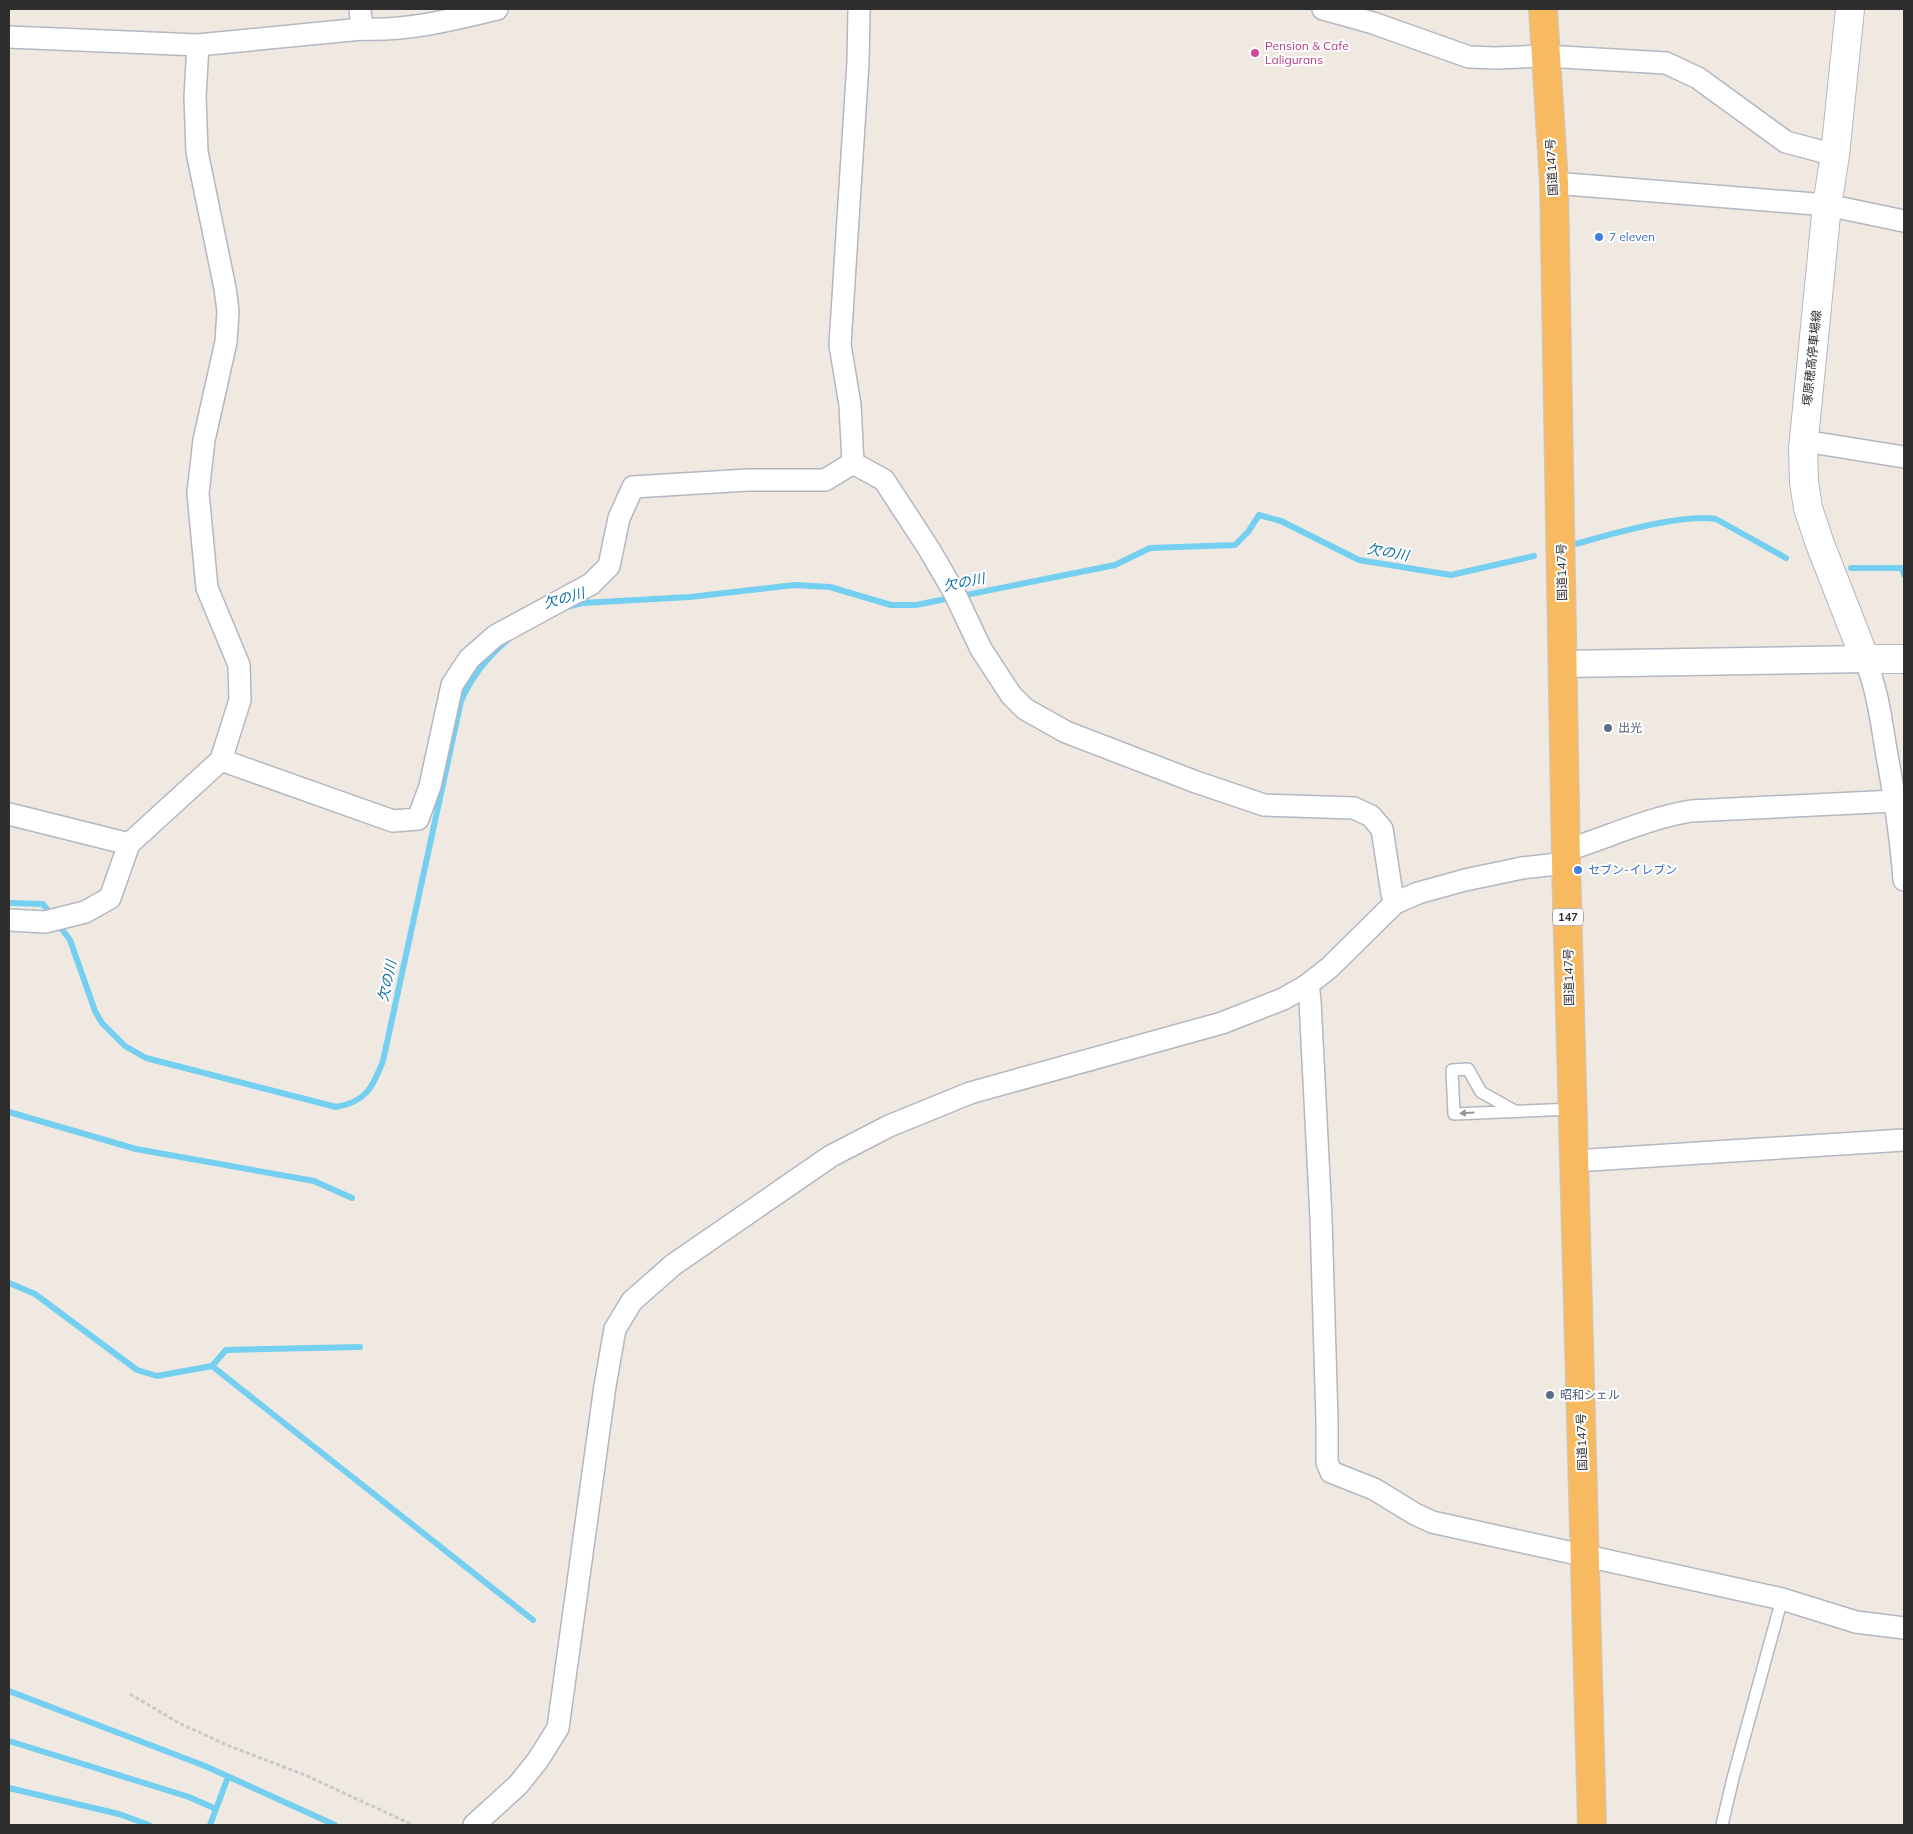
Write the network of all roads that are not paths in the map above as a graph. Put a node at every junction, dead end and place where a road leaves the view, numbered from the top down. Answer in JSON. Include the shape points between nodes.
{"nodes":[{"id":1,"x":497,"y":9,"type":"edge"},
{"id":2,"x":859,"y":9,"type":"edge"},
{"id":3,"x":1323,"y":9,"type":"edge"},
{"id":4,"x":1543,"y":9,"type":"edge"},
{"id":5,"x":1850,"y":9,"type":"edge"},
{"id":6,"x":361,"y":19,"type":"edge"},
{"id":7,"x":9,"y":37,"type":"edge"},
{"id":8,"x":198,"y":45,"type":"junction"},
{"id":9,"x":1545,"y":56,"type":"junction"},
{"id":10,"x":1835,"y":155,"type":"junction"},
{"id":11,"x":1554,"y":183,"type":"junction"},
{"id":12,"x":1827,"y":205,"type":"junction"},
{"id":13,"x":1904,"y":221,"type":"edge"},
{"id":14,"x":1804,"y":441,"type":"junction"},
{"id":15,"x":1904,"y":457,"type":"edge"},
{"id":16,"x":853,"y":464,"type":"junction"},
{"id":17,"x":1865,"y":659,"type":"junction"},
{"id":18,"x":1904,"y":659,"type":"edge"},
{"id":19,"x":1563,"y":664,"type":"junction"},
{"id":20,"x":221,"y":760,"type":"junction"},
{"id":21,"x":1895,"y":801,"type":"junction"},
{"id":22,"x":9,"y":814,"type":"edge"},
{"id":23,"x":130,"y":844,"type":"junction"},
{"id":24,"x":1903,"y":845,"type":"edge"},
{"id":25,"x":1567,"y":856,"type":"junction"},
{"id":26,"x":1904,"y":880,"type":"edge"},
{"id":27,"x":1395,"y":903,"type":"junction"},
{"id":28,"x":9,"y":920,"type":"edge"},
{"id":29,"x":1306,"y":986,"type":"junction"},
{"id":30,"x":1573,"y":1109,"type":"junction"},
{"id":31,"x":1516,"y":1111,"type":"junction"},
{"id":32,"x":1904,"y":1140,"type":"edge"},
{"id":33,"x":1574,"y":1161,"type":"junction"},
{"id":34,"x":1585,"y":1557,"type":"junction"},
{"id":35,"x":1782,"y":1599,"type":"junction"},
{"id":36,"x":1904,"y":1628,"type":"edge"},
{"id":37,"x":474,"y":1825,"type":"edge"},
{"id":38,"x":1592,"y":1825,"type":"edge"},
{"id":39,"x":1722,"y":1825,"type":"edge"}],
"edges":[{"from":1,"to":6,"type":"street","via":[[443,22],[384,30]]},
{"from":2,"to":16,"type":"street","via":[[840,345],[850,405]]},
{"from":3,"to":9,"type":"street","via":[[1469,57]]},
{"from":4,"to":9,"type":"highway","name":"国道147号","number":"147"},
{"from":5,"to":10,"type":"main road","name":"塚原穂高停車場線"},
{"from":6,"to":8,"type":"street"},
{"from":7,"to":8,"type":"street"},
{"from":8,"to":20,"type":"street","via":[[195,98],[197,152],[228,311],[226,342],[204,440],[198,493],[207,588],[239,665],[240,700]]},
{"from":9,"to":10,"type":"street","via":[[1666,63],[1698,78],[1786,142]]},
{"from":9,"to":11,"type":"highway","name":"国道147号","number":"147"},
{"from":10,"to":12,"type":"main road","name":"塚原穂高停車場線"},
{"from":11,"to":12,"type":"street"},
{"from":11,"to":19,"type":"highway","name":"国道147号","number":"147"},
{"from":12,"to":13,"type":"street"},
{"from":12,"to":14,"type":"main road","name":"塚原穂高停車場線"},
{"from":14,"to":15,"type":"street"},
{"from":14,"to":17,"type":"main road","name":"塚原穂高停車場線","via":[[1808,508]]},
{"from":16,"to":20,"type":"street","via":[[825,480],[633,486],[619,518],[609,566],[591,584],[495,636],[469,659],[452,685],[430,786],[418,819],[393,821]]},
{"from":16,"to":27,"type":"street","via":[[884,480],[954,592],[981,649],[1011,695],[1025,709],[1066,732],[1264,805],[1354,808],[1371,816],[1382,829]]},
{"from":17,"to":18,"type":"main road"},
{"from":17,"to":19,"type":"street"},
{"from":17,"to":21,"type":"street","via":[[1874,682]]},
{"from":19,"to":25,"type":"highway","name":"国道147号","number":"147"},
{"from":20,"to":23,"type":"street"},
{"from":21,"to":24,"type":"street"},
{"from":21,"to":25,"type":"street","via":[[1670,814],[1602,839]]},
{"from":22,"to":23,"type":"street"},
{"from":23,"to":28,"type":"street","via":[[110,898],[85,912],[55,920]]},
{"from":24,"to":26,"type":"street"},
{"from":25,"to":27,"type":"street","via":[[1465,880]]},
{"from":25,"to":30,"type":"highway","name":"国道147号","number":"147"},
{"from":27,"to":29,"type":"street","via":[[1329,968]]},
{"from":29,"to":34,"type":"street","via":[[1310,1001],[1320,1188],[1327,1462],[1331,1472],[1374,1489],[1432,1522]]},
{"from":29,"to":37,"type":"street","via":[[1222,1023],[970,1093],[889,1126],[831,1156],[673,1266],[632,1300],[615,1329],[608,1368],[558,1728],[518,1785]]},
{"from":30,"to":31,"type":"lane"},
{"from":30,"to":33,"type":"highway","name":"国道147号","number":"147"},
{"from":31,"to":31,"type":"lane","one_way":true,"via":[[1454,1114],[1452,1070],[1468,1069],[1481,1092]]},
{"from":32,"to":33,"type":"street"},
{"from":33,"to":34,"type":"highway","name":"国道147号","number":"147"},
{"from":34,"to":35,"type":"street"},
{"from":34,"to":38,"type":"highway","name":"国道147号","number":"147"},
{"from":35,"to":36,"type":"street","via":[[1856,1622]]},
{"from":35,"to":39,"type":"lane"}]}
